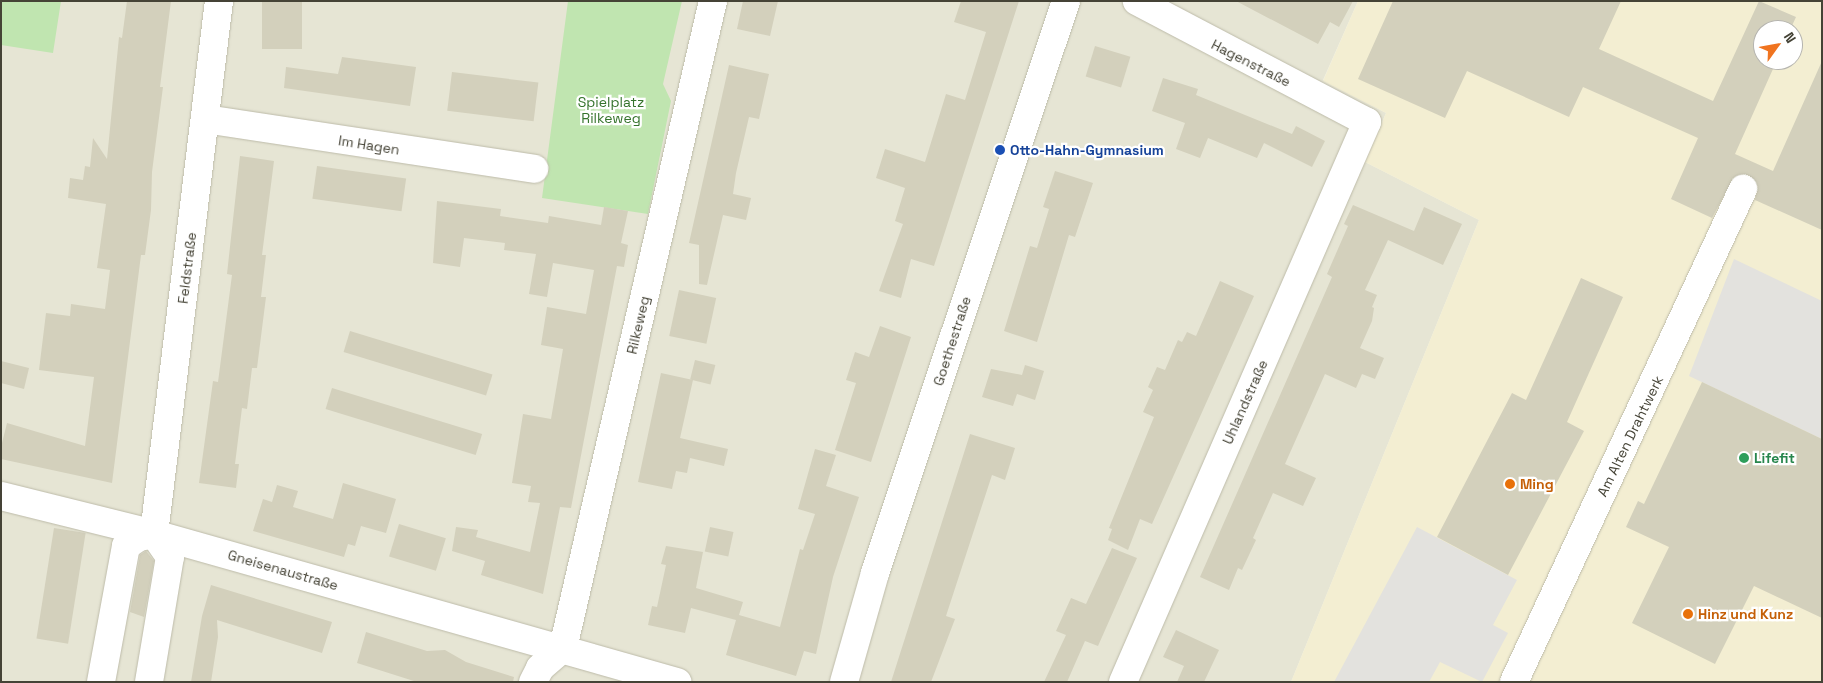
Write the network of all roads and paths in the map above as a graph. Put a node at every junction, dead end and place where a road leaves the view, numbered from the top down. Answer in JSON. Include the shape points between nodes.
{"nodes":[{"id":1,"x":219,"y":1,"type":"edge"},
{"id":2,"x":713,"y":1,"type":"edge"},
{"id":3,"x":1066,"y":1,"type":"edge"},
{"id":4,"x":1137,"y":1,"type":"edge"},
{"id":5,"x":205,"y":120,"type":"junction"},
{"id":6,"x":1367,"y":122,"type":"joint"},
{"id":7,"x":534,"y":168,"type":"dead end"},
{"id":8,"x":1744,"y":188,"type":"dead end"},
{"id":9,"x":1,"y":496,"type":"edge"},
{"id":10,"x":154,"y":534,"type":"junction"},
{"id":11,"x":563,"y":648,"type":"junction"},
{"id":12,"x":101,"y":682,"type":"edge"},
{"id":13,"x":149,"y":682,"type":"edge"},
{"id":14,"x":533,"y":682,"type":"edge"},
{"id":15,"x":677,"y":682,"type":"edge"},
{"id":16,"x":844,"y":682,"type":"edge"},
{"id":17,"x":1123,"y":682,"type":"edge"},
{"id":18,"x":1514,"y":682,"type":"edge"}],
"edges":[{"from":1,"to":5,"type":"street","name":"Feldstraße"},
{"from":2,"to":11,"type":"street","name":"Rilkeweg"},
{"from":3,"to":16,"type":"street","name":"Goethestraße","via":[[875,573]]},
{"from":4,"to":6,"type":"street","name":"Hagenstraße"},
{"from":5,"to":7,"type":"street","name":"Im Hagen"},
{"from":5,"to":10,"type":"street","name":"Feldstraße"},
{"from":6,"to":17,"type":"street","name":"Uhlandstraße"},
{"from":8,"to":18,"type":"street","name":"Am Alten Drahtwerk"},
{"from":9,"to":10,"type":"street","name":"Gneisenaustraße"},
{"from":10,"to":11,"type":"street","name":"Gneisenaustraße"},
{"from":10,"to":12,"type":"street","via":[[139,537],[126,546]]},
{"from":10,"to":13,"type":"street","via":[[170,557]]},
{"from":11,"to":14,"type":"street","via":[[540,668]]},
{"from":11,"to":15,"type":"street","name":"Gneisenaustraße"}]}
